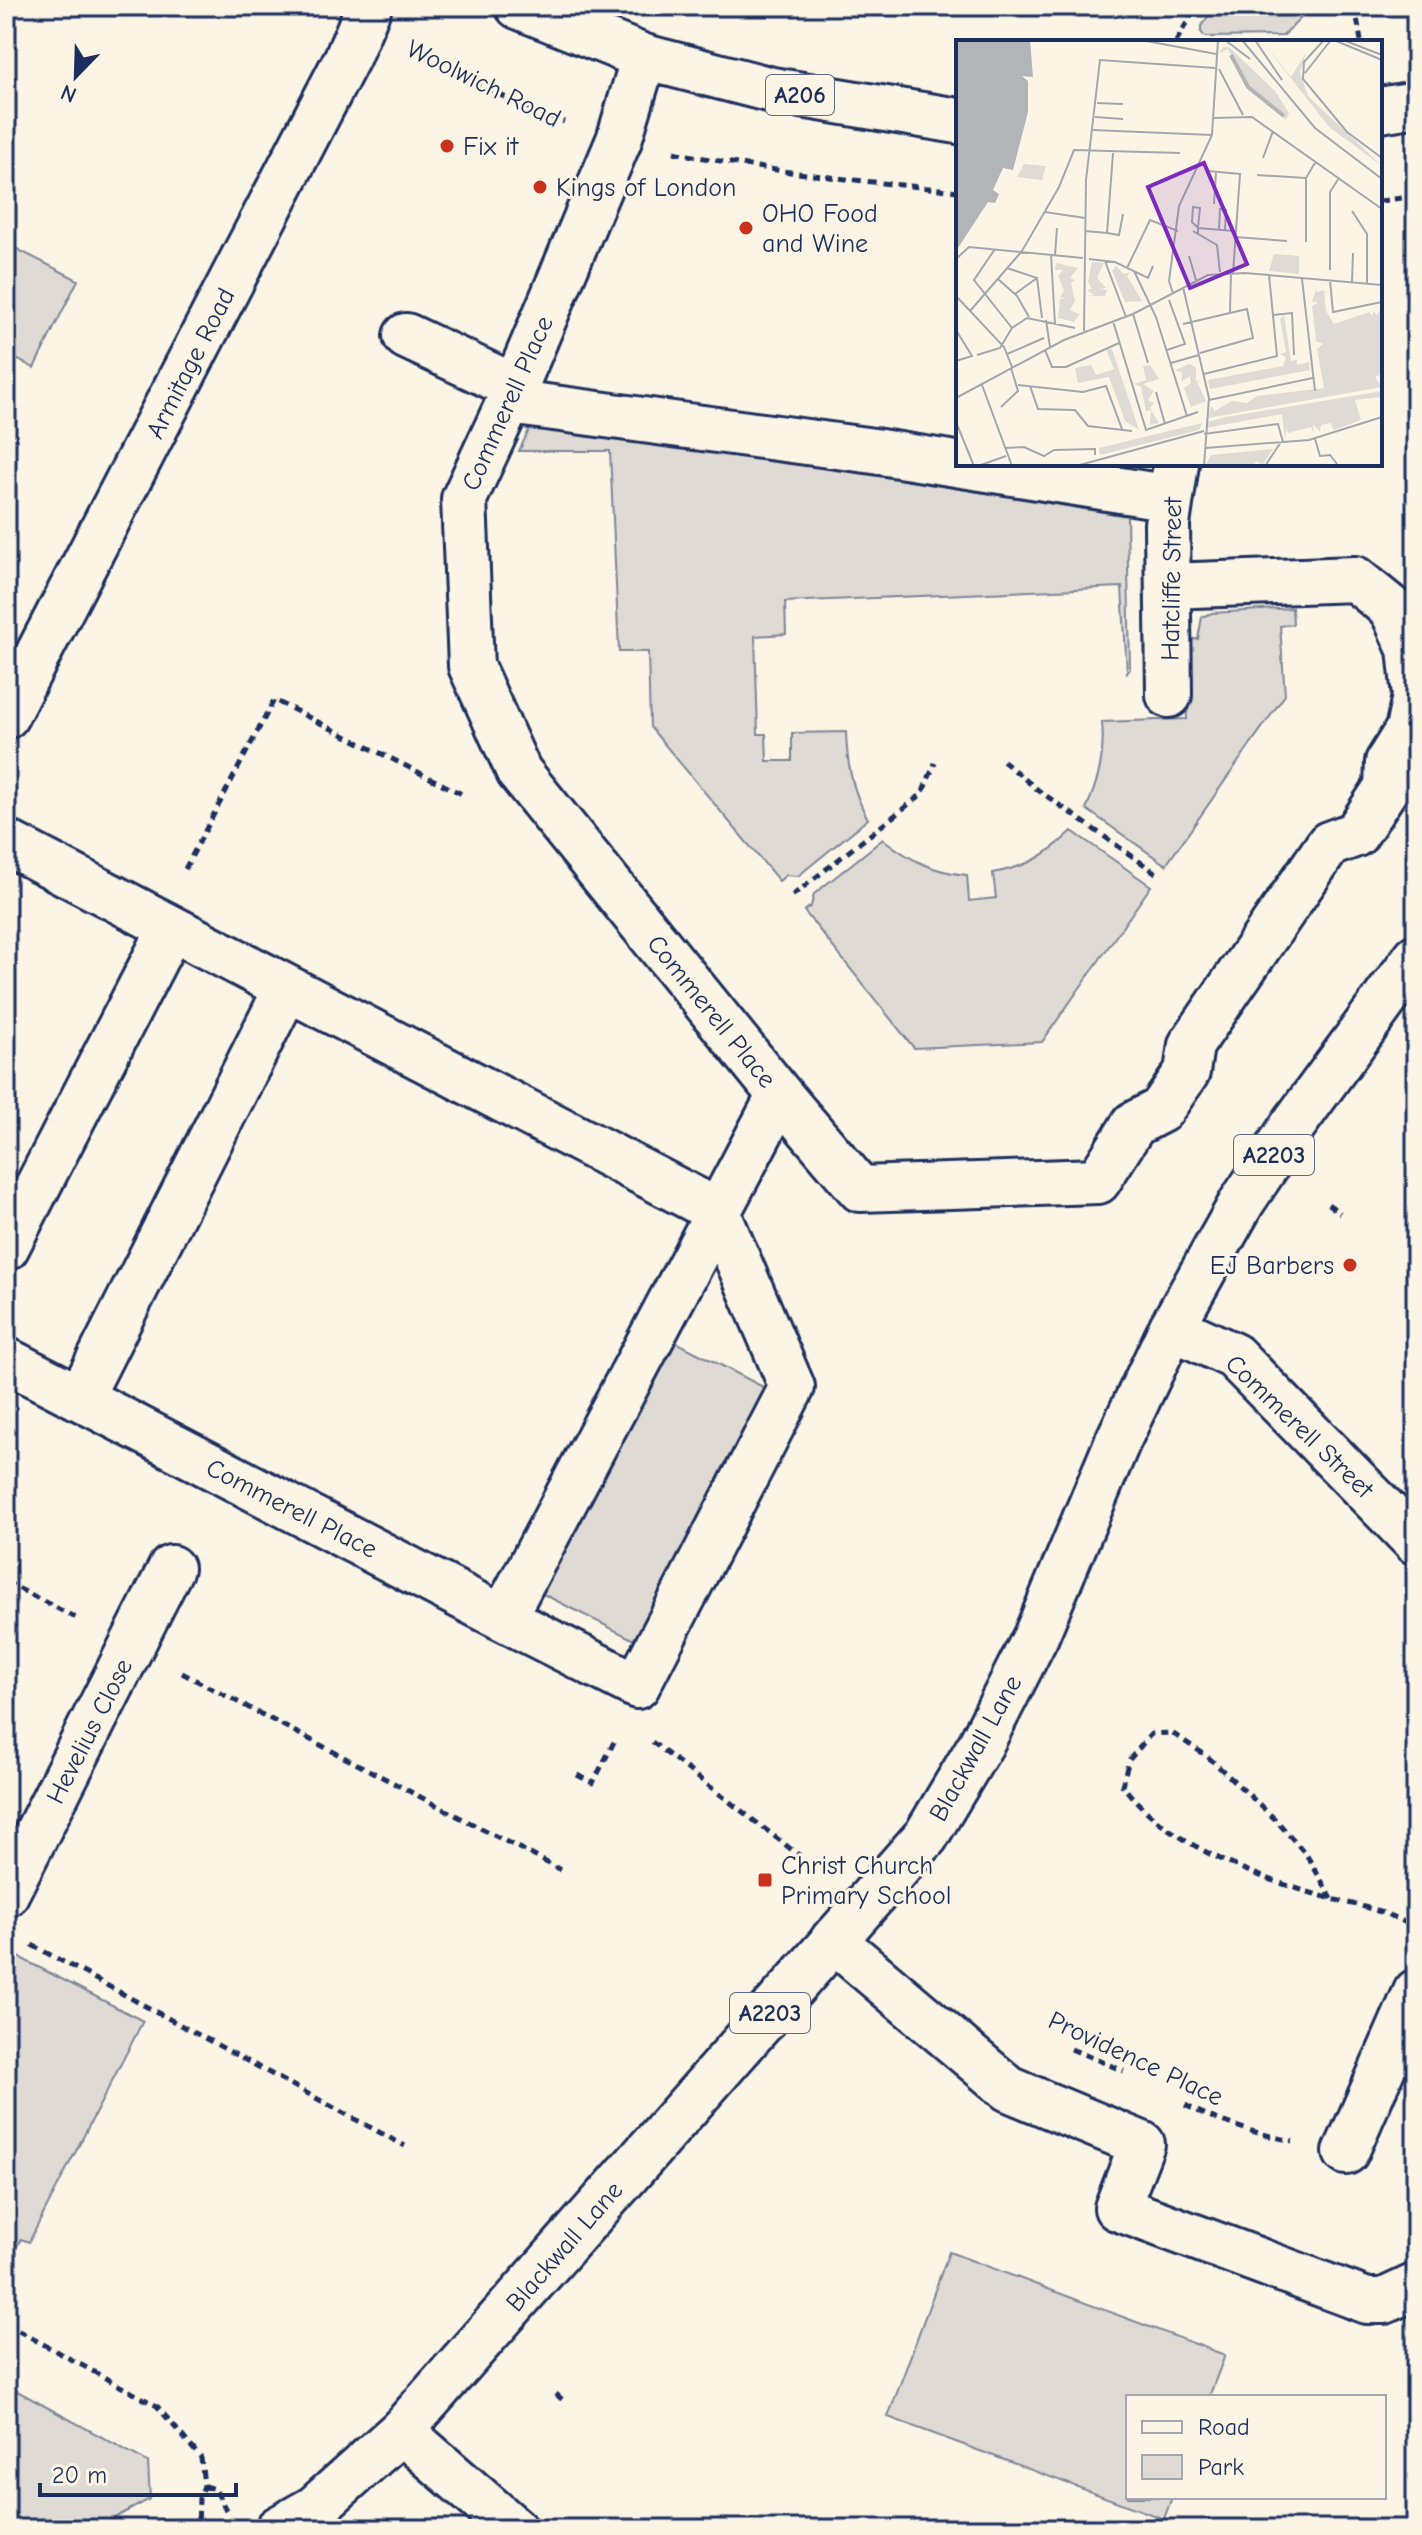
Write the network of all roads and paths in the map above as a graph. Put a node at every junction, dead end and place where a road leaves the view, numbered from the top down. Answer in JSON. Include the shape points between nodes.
{"nodes":[{"id":1,"x":369,"y":6,"type":"edge"},
{"id":2,"x":518,"y":6,"type":"edge"},
{"id":3,"x":1196,"y":6,"type":"edge"},
{"id":4,"x":1355,"y":6,"type":"edge"},
{"id":5,"x":1177,"y":40,"type":"edge"},
{"id":6,"x":1361,"y":40,"type":"edge"},
{"id":7,"x":405,"y":46,"type":"dead end"},
{"id":8,"x":644,"y":57,"type":"junction"},
{"id":9,"x":1416,"y":104,"type":"edge"},
{"id":10,"x":1382,"y":110,"type":"edge"},
{"id":11,"x":956,"y":121,"type":"edge"},
{"id":12,"x":578,"y":127,"type":"dead end"},
{"id":13,"x":668,"y":151,"type":"dead end"},
{"id":14,"x":956,"y":191,"type":"edge"},
{"id":15,"x":1416,"y":196,"type":"edge"},
{"id":16,"x":1382,"y":201,"type":"edge"},
{"id":17,"x":406,"y":336,"type":"dead end"},
{"id":18,"x":512,"y":394,"type":"junction"},
{"id":19,"x":956,"y":459,"type":"edge"},
{"id":20,"x":1024,"y":466,"type":"edge"},
{"id":21,"x":1173,"y":481,"type":"edge"},
{"id":22,"x":1168,"y":586,"type":"junction"},
{"id":23,"x":12,"y":688,"type":"edge"},
{"id":24,"x":1169,"y":695,"type":"dead end"},
{"id":25,"x":1003,"y":761,"type":"dead end"},
{"id":26,"x":935,"y":763,"type":"dead end"},
{"id":27,"x":472,"y":799,"type":"dead end"},
{"id":28,"x":6,"y":842,"type":"edge"},
{"id":29,"x":1159,"y":875,"type":"dead end"},
{"id":30,"x":792,"y":896,"type":"dead end"},
{"id":31,"x":171,"y":928,"type":"junction"},
{"id":32,"x":1416,"y":957,"type":"edge"},
{"id":33,"x":287,"y":988,"type":"junction"},
{"id":34,"x":780,"y":1095,"type":"junction"},
{"id":35,"x":1328,"y":1204,"type":"dead end"},
{"id":36,"x":717,"y":1211,"type":"junction"},
{"id":37,"x":1340,"y":1213,"type":"dead end"},
{"id":38,"x":6,"y":1248,"type":"edge"},
{"id":39,"x":1172,"y":1327,"type":"junction"},
{"id":40,"x":6,"y":1360,"type":"edge"},
{"id":41,"x":80,"y":1398,"type":"junction"},
{"id":42,"x":1416,"y":1542,"type":"edge"},
{"id":43,"x":171,"y":1568,"type":"dead end"},
{"id":44,"x":6,"y":1582,"type":"edge"},
{"id":45,"x":503,"y":1618,"type":"junction"},
{"id":46,"x":81,"y":1621,"type":"dead end"},
{"id":47,"x":174,"y":1669,"type":"dead end"},
{"id":48,"x":638,"y":1693,"type":"junction"},
{"id":49,"x":577,"y":1775,"type":"dead end"},
{"id":50,"x":800,"y":1856,"type":"dead end"},
{"id":51,"x":561,"y":1870,"type":"dead end"},
{"id":52,"x":6,"y":1894,"type":"edge"},
{"id":53,"x":1332,"y":1899,"type":"junction"},
{"id":54,"x":1416,"y":1929,"type":"edge"},
{"id":55,"x":833,"y":1940,"type":"junction"},
{"id":56,"x":31,"y":1945,"type":"dead end"},
{"id":57,"x":1416,"y":1992,"type":"edge"},
{"id":58,"x":1060,"y":2045,"type":"dead end"},
{"id":59,"x":1137,"y":2078,"type":"dead end"},
{"id":60,"x":1174,"y":2098,"type":"dead end"},
{"id":61,"x":405,"y":2146,"type":"dead end"},
{"id":62,"x":1346,"y":2152,"type":"joint"},
{"id":63,"x":1416,"y":2286,"type":"edge"},
{"id":64,"x":6,"y":2324,"type":"edge"},
{"id":65,"x":556,"y":2394,"type":"dead end"},
{"id":66,"x":564,"y":2401,"type":"dead end"},
{"id":67,"x":401,"y":2431,"type":"junction"},
{"id":68,"x":204,"y":2486,"type":"junction"},
{"id":69,"x":229,"y":2516,"type":"dead end"},
{"id":70,"x":198,"y":2529,"type":"edge"},
{"id":71,"x":278,"y":2529,"type":"edge"},
{"id":72,"x":514,"y":2529,"type":"edge"}],
"edges":[{"from":1,"to":23,"type":"street","name":"Armitage Road","via":[[348,56]]},
{"from":2,"to":8,"type":"street","number":"A206"},
{"from":3,"to":5,"type":"path"},
{"from":4,"to":6,"type":"path"},
{"from":7,"to":12,"type":"path","name":"Woolwich Road","via":[[514,102]]},
{"from":8,"to":11,"type":"street","number":"A206","via":[[772,90]]},
{"from":8,"to":18,"type":"street","name":"Commerell Place","via":[[619,140]]},
{"from":9,"to":10,"type":"street"},
{"from":13,"to":14,"type":"path"},
{"from":15,"to":16,"type":"path"},
{"from":17,"to":18,"type":"street"},
{"from":18,"to":19,"type":"street"},
{"from":18,"to":34,"type":"street","name":"Commerell Place","via":[[464,499],[471,666],[519,772]]},
{"from":20,"to":21,"type":"street"},
{"from":21,"to":22,"type":"street","name":"Hatcliffe Street"},
{"from":22,"to":24,"type":"street","name":"Hatcliffe Street"},
{"from":22,"to":34,"type":"street","name":"Commerell Place","via":[[1355,579],[1392,609],[1410,649],[1415,696],[1408,730],[1388,762],[1387,787],[1356,834],[1329,844],[1191,1045],[1187,1072],[1161,1110],[1134,1124],[1098,1181],[860,1189]]},
{"from":25,"to":29,"type":"path"},
{"from":26,"to":30,"type":"path","via":[[922,794]]},
{"from":27,"to":31,"type":"path","via":[[274,700],[181,878]]},
{"from":28,"to":31,"type":"street"},
{"from":31,"to":33,"type":"street"},
{"from":31,"to":38,"type":"street"},
{"from":32,"to":39,"type":"street","name":"Blackwall Lane","number":"A2203","via":[[1242,1202]]},
{"from":33,"to":36,"type":"street"},
{"from":33,"to":41,"type":"street"},
{"from":34,"to":36,"type":"street","name":"Commerell Place"},
{"from":35,"to":37,"type":"path"},
{"from":36,"to":45,"type":"street","name":"Commerell Place"},
{"from":36,"to":48,"type":"street","via":[[792,1387]]},
{"from":39,"to":42,"type":"street","name":"Commerell Street","via":[[1234,1356]]},
{"from":39,"to":55,"type":"street","name":"Blackwall Lane","number":"A2203","via":[[1036,1636],[981,1744],[926,1836]]},
{"from":40,"to":41,"type":"street","name":"Commerell Place"},
{"from":41,"to":45,"type":"street","name":"Commerell Place"},
{"from":43,"to":52,"type":"street","name":"Hevelius Close"},
{"from":44,"to":46,"type":"path"},
{"from":45,"to":48,"type":"street","name":"Commerell Place"},
{"from":47,"to":51,"type":"path"},
{"from":48,"to":49,"type":"path","via":[[593,1783]]},
{"from":48,"to":50,"type":"path","via":[[646,1737]]},
{"from":53,"to":53,"type":"path","via":[[1254,1874],[1167,1829],[1122,1785],[1129,1760],[1151,1734],[1172,1733],[1207,1756],[1306,1854]]},
{"from":53,"to":54,"type":"path","via":[[1400,1918]]},
{"from":55,"to":63,"type":"street","via":[[1009,2089],[1142,2144],[1117,2208],[1367,2301],[1384,2301]]},
{"from":55,"to":67,"type":"street","name":"Blackwall Lane","number":"A2203"},
{"from":56,"to":61,"type":"path"},
{"from":57,"to":62,"type":"street"},
{"from":58,"to":59,"type":"path","name":"Providence Place"},
{"from":60,"to":62,"type":"path","name":"Providence Place","via":[[1270,2136]]},
{"from":64,"to":68,"type":"path","via":[[157,2406],[201,2458]]},
{"from":65,"to":66,"type":"path"},
{"from":67,"to":71,"type":"street","name":"Blackwall Lane","number":"A2203","via":[[315,2508]]},
{"from":67,"to":72,"type":"street"},
{"from":68,"to":69,"type":"path","via":[[215,2489]]},
{"from":68,"to":70,"type":"path"}]}
